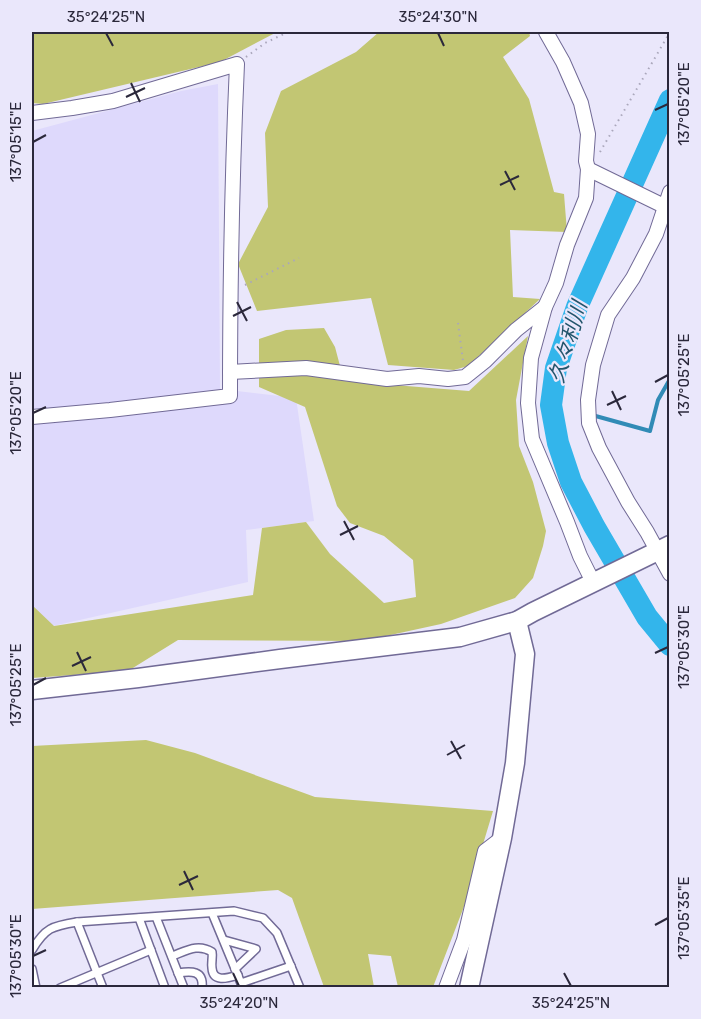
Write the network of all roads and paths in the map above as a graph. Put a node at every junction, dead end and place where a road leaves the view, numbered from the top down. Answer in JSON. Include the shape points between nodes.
{"nodes":[{"id":1,"x":288,"y":32,"type":"edge"},
{"id":2,"x":546,"y":32,"type":"edge"},
{"id":3,"x":669,"y":32,"type":"edge"},
{"id":4,"x":237,"y":64,"type":"junction"},
{"id":5,"x":32,"y":113,"type":"edge"},
{"id":6,"x":587,"y":162,"type":"junction"},
{"id":7,"x":669,"y":192,"type":"edge"},
{"id":8,"x":667,"y":207,"type":"edge"},
{"id":9,"x":299,"y":258,"type":"dead end"},
{"id":10,"x":230,"y":292,"type":"junction"},
{"id":11,"x":545,"y":307,"type":"junction"},
{"id":12,"x":458,"y":322,"type":"dead end"},
{"id":13,"x":230,"y":372,"type":"junction"},
{"id":14,"x":465,"y":377,"type":"junction"},
{"id":15,"x":32,"y":417,"type":"edge"},
{"id":16,"x":663,"y":548,"type":"edge"},
{"id":17,"x":669,"y":574,"type":"edge"},
{"id":18,"x":593,"y":582,"type":"junction"},
{"id":19,"x":517,"y":621,"type":"junction"},
{"id":20,"x":32,"y":690,"type":"edge"},
{"id":21,"x":502,"y":838,"type":"junction"},
{"id":22,"x":212,"y":913,"type":"junction"},
{"id":23,"x":156,"y":917,"type":"junction"},
{"id":24,"x":139,"y":918,"type":"junction"},
{"id":25,"x":77,"y":922,"type":"junction"},
{"id":26,"x":224,"y":940,"type":"junction"},
{"id":27,"x":151,"y":950,"type":"junction"},
{"id":28,"x":32,"y":951,"type":"edge"},
{"id":29,"x":172,"y":956,"type":"junction"},
{"id":30,"x":291,"y":966,"type":"junction"},
{"id":31,"x":32,"y":969,"type":"edge"},
{"id":32,"x":97,"y":972,"type":"junction"},
{"id":33,"x":236,"y":972,"type":"junction"},
{"id":34,"x":178,"y":973,"type":"junction"},
{"id":35,"x":242,"y":985,"type":"edge"},
{"id":36,"x":36,"y":987,"type":"edge"},
{"id":37,"x":60,"y":987,"type":"edge"},
{"id":38,"x":103,"y":987,"type":"edge"},
{"id":39,"x":165,"y":987,"type":"edge"},
{"id":40,"x":184,"y":987,"type":"edge"},
{"id":41,"x":202,"y":987,"type":"edge"},
{"id":42,"x":300,"y":987,"type":"edge"},
{"id":43,"x":446,"y":987,"type":"edge"},
{"id":44,"x":469,"y":987,"type":"edge"}],
"edges":[{"from":1,"to":4,"type":"path"},
{"from":2,"to":6,"type":"street","via":[[581,103],[588,134]]},
{"from":3,"to":6,"type":"path","via":[[597,158]]},
{"from":4,"to":5,"type":"street","via":[[113,101]]},
{"from":4,"to":10,"type":"street"},
{"from":6,"to":8,"type":"street"},
{"from":6,"to":11,"type":"street","via":[[586,198]]},
{"from":7,"to":8,"type":"street"},
{"from":8,"to":16,"type":"street","via":[[633,278],[608,315],[593,365],[588,400],[588,423],[599,448],[628,502]]},
{"from":9,"to":10,"type":"path"},
{"from":10,"to":13,"type":"street"},
{"from":11,"to":14,"type":"street"},
{"from":11,"to":18,"type":"street","via":[[531,358],[528,403],[532,439]]},
{"from":12,"to":14,"type":"path"},
{"from":13,"to":14,"type":"street","via":[[306,368],[387,380]]},
{"from":13,"to":15,"type":"street","via":[[230,396]]},
{"from":16,"to":17,"type":"street"},
{"from":16,"to":18,"type":"street"},
{"from":18,"to":19,"type":"street"},
{"from":19,"to":20,"type":"street","via":[[460,637]]},
{"from":19,"to":21,"type":"street","via":[[525,654],[515,763]]},
{"from":21,"to":43,"type":"street","via":[[485,851],[464,940]]},
{"from":21,"to":44,"type":"street"},
{"from":22,"to":23,"type":"lane"},
{"from":22,"to":26,"type":"lane"},
{"from":22,"to":30,"type":"lane","via":[[234,911],[262,918],[277,933]]},
{"from":23,"to":24,"type":"lane"},
{"from":23,"to":29,"type":"lane"},
{"from":24,"to":25,"type":"lane"},
{"from":24,"to":27,"type":"lane"},
{"from":25,"to":28,"type":"lane","via":[[49,930],[40,936]]},
{"from":25,"to":32,"type":"lane"},
{"from":26,"to":33,"type":"lane"},
{"from":26,"to":33,"type":"lane","via":[[256,949]]},
{"from":27,"to":32,"type":"lane"},
{"from":27,"to":39,"type":"lane"},
{"from":29,"to":33,"type":"lane","via":[[205,947],[212,952],[216,977],[223,979]]},
{"from":29,"to":34,"type":"lane"},
{"from":30,"to":35,"type":"lane"},
{"from":30,"to":42,"type":"lane"},
{"from":31,"to":36,"type":"lane"},
{"from":32,"to":37,"type":"lane"},
{"from":32,"to":38,"type":"lane"},
{"from":33,"to":35,"type":"lane"},
{"from":34,"to":40,"type":"lane"},
{"from":34,"to":41,"type":"lane","via":[[192,971],[200,975]]}]}
